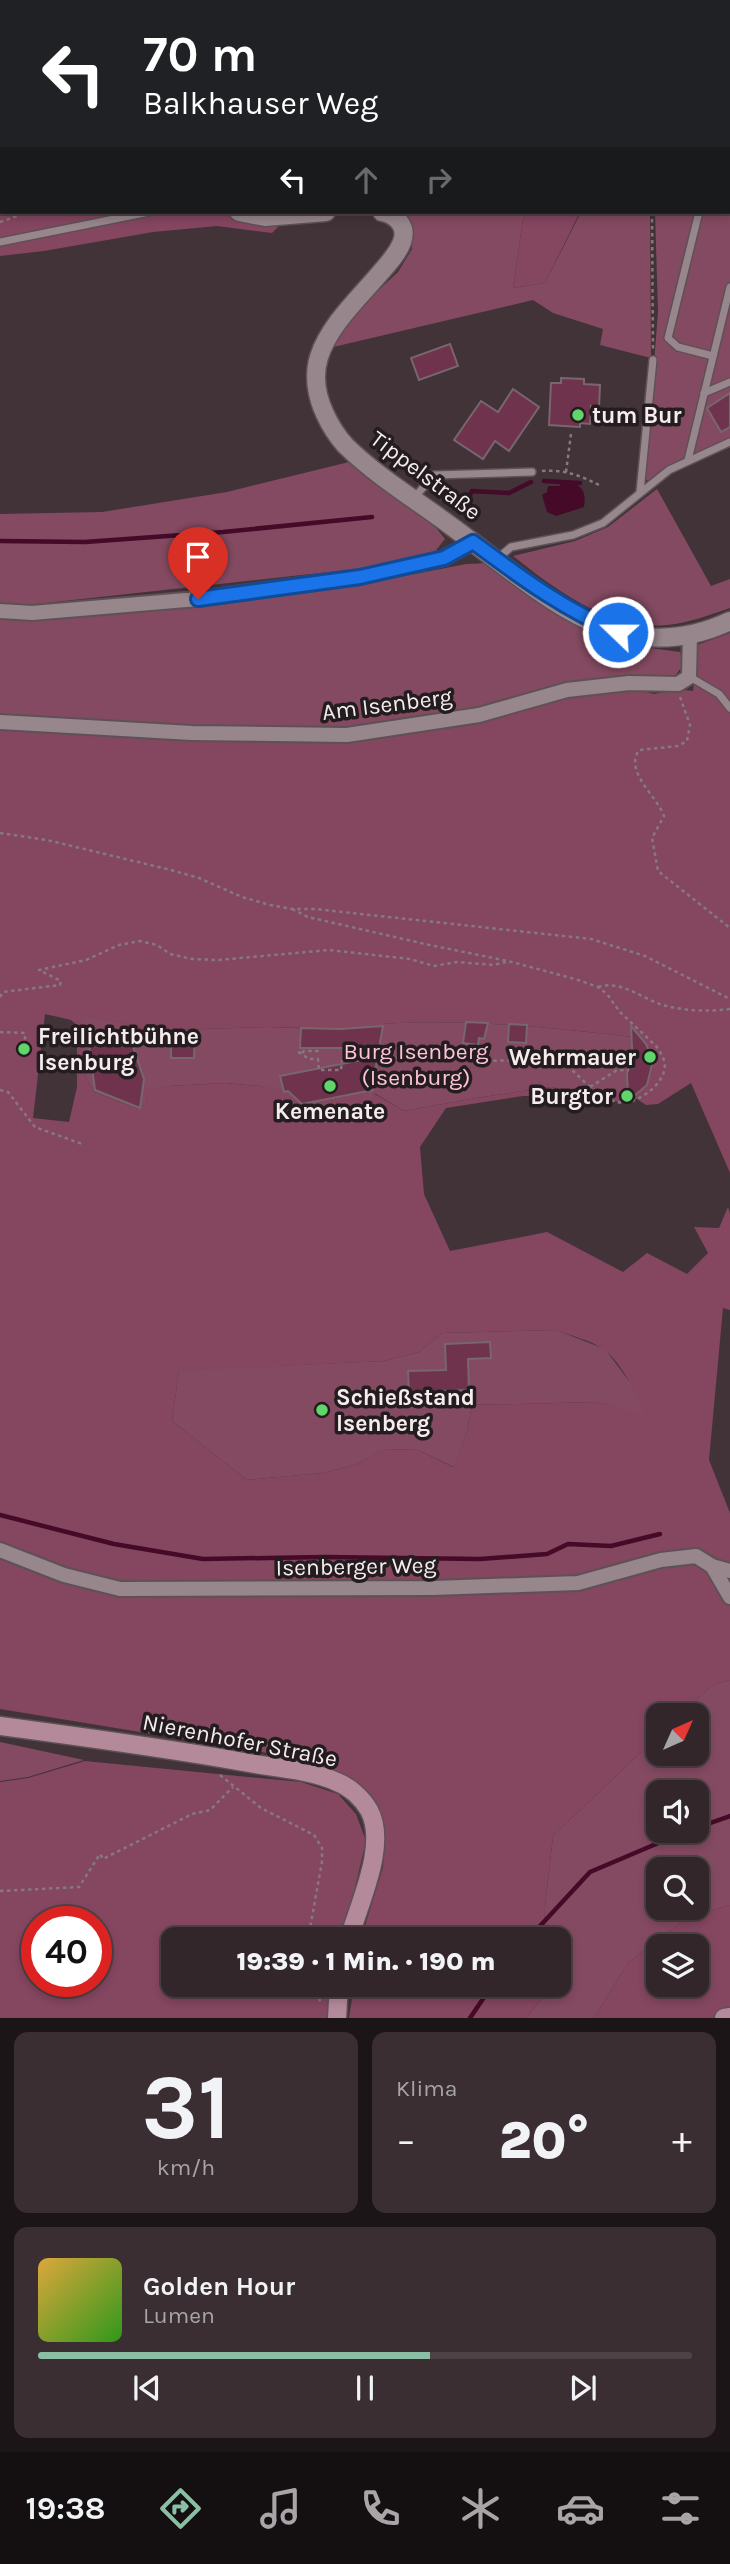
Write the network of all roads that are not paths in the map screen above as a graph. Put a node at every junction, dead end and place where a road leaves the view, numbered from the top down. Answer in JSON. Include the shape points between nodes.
{"nodes":[{"id":1,"x":139,"y":214,"type":"edge"},
{"id":2,"x":249,"y":214,"type":"edge"},
{"id":3,"x":302,"y":214,"type":"edge"},
{"id":4,"x":386,"y":214,"type":"edge"},
{"id":5,"x":699,"y":214,"type":"edge"},
{"id":6,"x":0,"y":242,"type":"edge"},
{"id":7,"x":730,"y":287,"type":"edge"},
{"id":8,"x":713,"y":356,"type":"junction"},
{"id":9,"x":653,"y":360,"type":"road end"},
{"id":10,"x":730,"y":382,"type":"edge"},
{"id":11,"x":704,"y":393,"type":"junction"},
{"id":12,"x":730,"y":442,"type":"edge"},
{"id":13,"x":688,"y":460,"type":"junction"},
{"id":14,"x":532,"y":472,"type":"road end"},
{"id":15,"x":640,"y":492,"type":"junction"},
{"id":16,"x":414,"y":499,"type":"junction"},
{"id":17,"x":473,"y":542,"type":"junction"},
{"id":18,"x":497,"y":560,"type":"junction"},
{"id":19,"x":0,"y":611,"type":"edge"},
{"id":20,"x":730,"y":621,"type":"edge"},
{"id":21,"x":690,"y":635,"type":"junction"},
{"id":22,"x":683,"y":680,"type":"junction"},
{"id":23,"x":730,"y":708,"type":"edge"},
{"id":24,"x":0,"y":722,"type":"edge"},
{"id":25,"x":0,"y":1550,"type":"edge"},
{"id":26,"x":712,"y":1566,"type":"junction"},
{"id":27,"x":730,"y":1571,"type":"edge"},
{"id":28,"x":730,"y":1597,"type":"edge"},
{"id":29,"x":0,"y":1726,"type":"edge"},
{"id":30,"x":353,"y":1927,"type":"edge"},
{"id":31,"x":335,"y":1997,"type":"edge"},
{"id":32,"x":329,"y":2014,"type":"edge"},
{"id":33,"x":730,"y":2017,"type":"edge"},
{"id":34,"x":724,"y":2018,"type":"edge"}],
"edges":[{"from":1,"to":6,"type":"lane"},
{"from":2,"to":3,"type":"street"},
{"from":4,"to":16,"type":"street","name":"Tippelstraße","via":[[400,222],[402,243],[337,324],[318,358],[316,383],[323,412],[343,443]]},
{"from":5,"to":8,"type":"lane","via":[[668,338],[678,347]]},
{"from":7,"to":8,"type":"lane"},
{"from":8,"to":11,"type":"lane"},
{"from":9,"to":15,"type":"lane"},
{"from":10,"to":11,"type":"lane"},
{"from":11,"to":13,"type":"lane"},
{"from":12,"to":13,"type":"lane"},
{"from":13,"to":15,"type":"lane"},
{"from":14,"to":16,"type":"lane","via":[[434,475]]},
{"from":15,"to":18,"type":"lane","via":[[603,523],[573,535],[511,547]]},
{"from":16,"to":17,"type":"street","name":"Tippelstraße"},
{"from":17,"to":18,"type":"street","name":"Tippelstraße"},
{"from":17,"to":19,"type":"street","via":[[444,558],[360,577],[198,599],[32,613]]},
{"from":18,"to":21,"type":"street","name":"Tippelstraße","via":[[552,599],[618,632],[657,638]]},
{"from":20,"to":21,"type":"street","name":"Tippelstraße"},
{"from":21,"to":22,"type":"street"},
{"from":22,"to":23,"type":"lane","via":[[719,694]]},
{"from":22,"to":24,"type":"street","name":"Am Isenberg","via":[[594,686],[479,715],[347,735],[192,733]]},
{"from":25,"to":26,"type":"street","name":"Isenberger Weg","via":[[64,1575],[120,1589],[578,1583],[661,1560],[696,1556]]},
{"from":26,"to":27,"type":"street","name":"Isenberger Weg"},
{"from":26,"to":28,"type":"street"},
{"from":29,"to":30,"type":"main road","name":"Nierenhofer Straße","via":[[197,1754],[324,1777],[349,1788],[369,1810],[376,1835]]},
{"from":31,"to":32,"type":"main road"},
{"from":33,"to":34,"type":"main road"}]}
